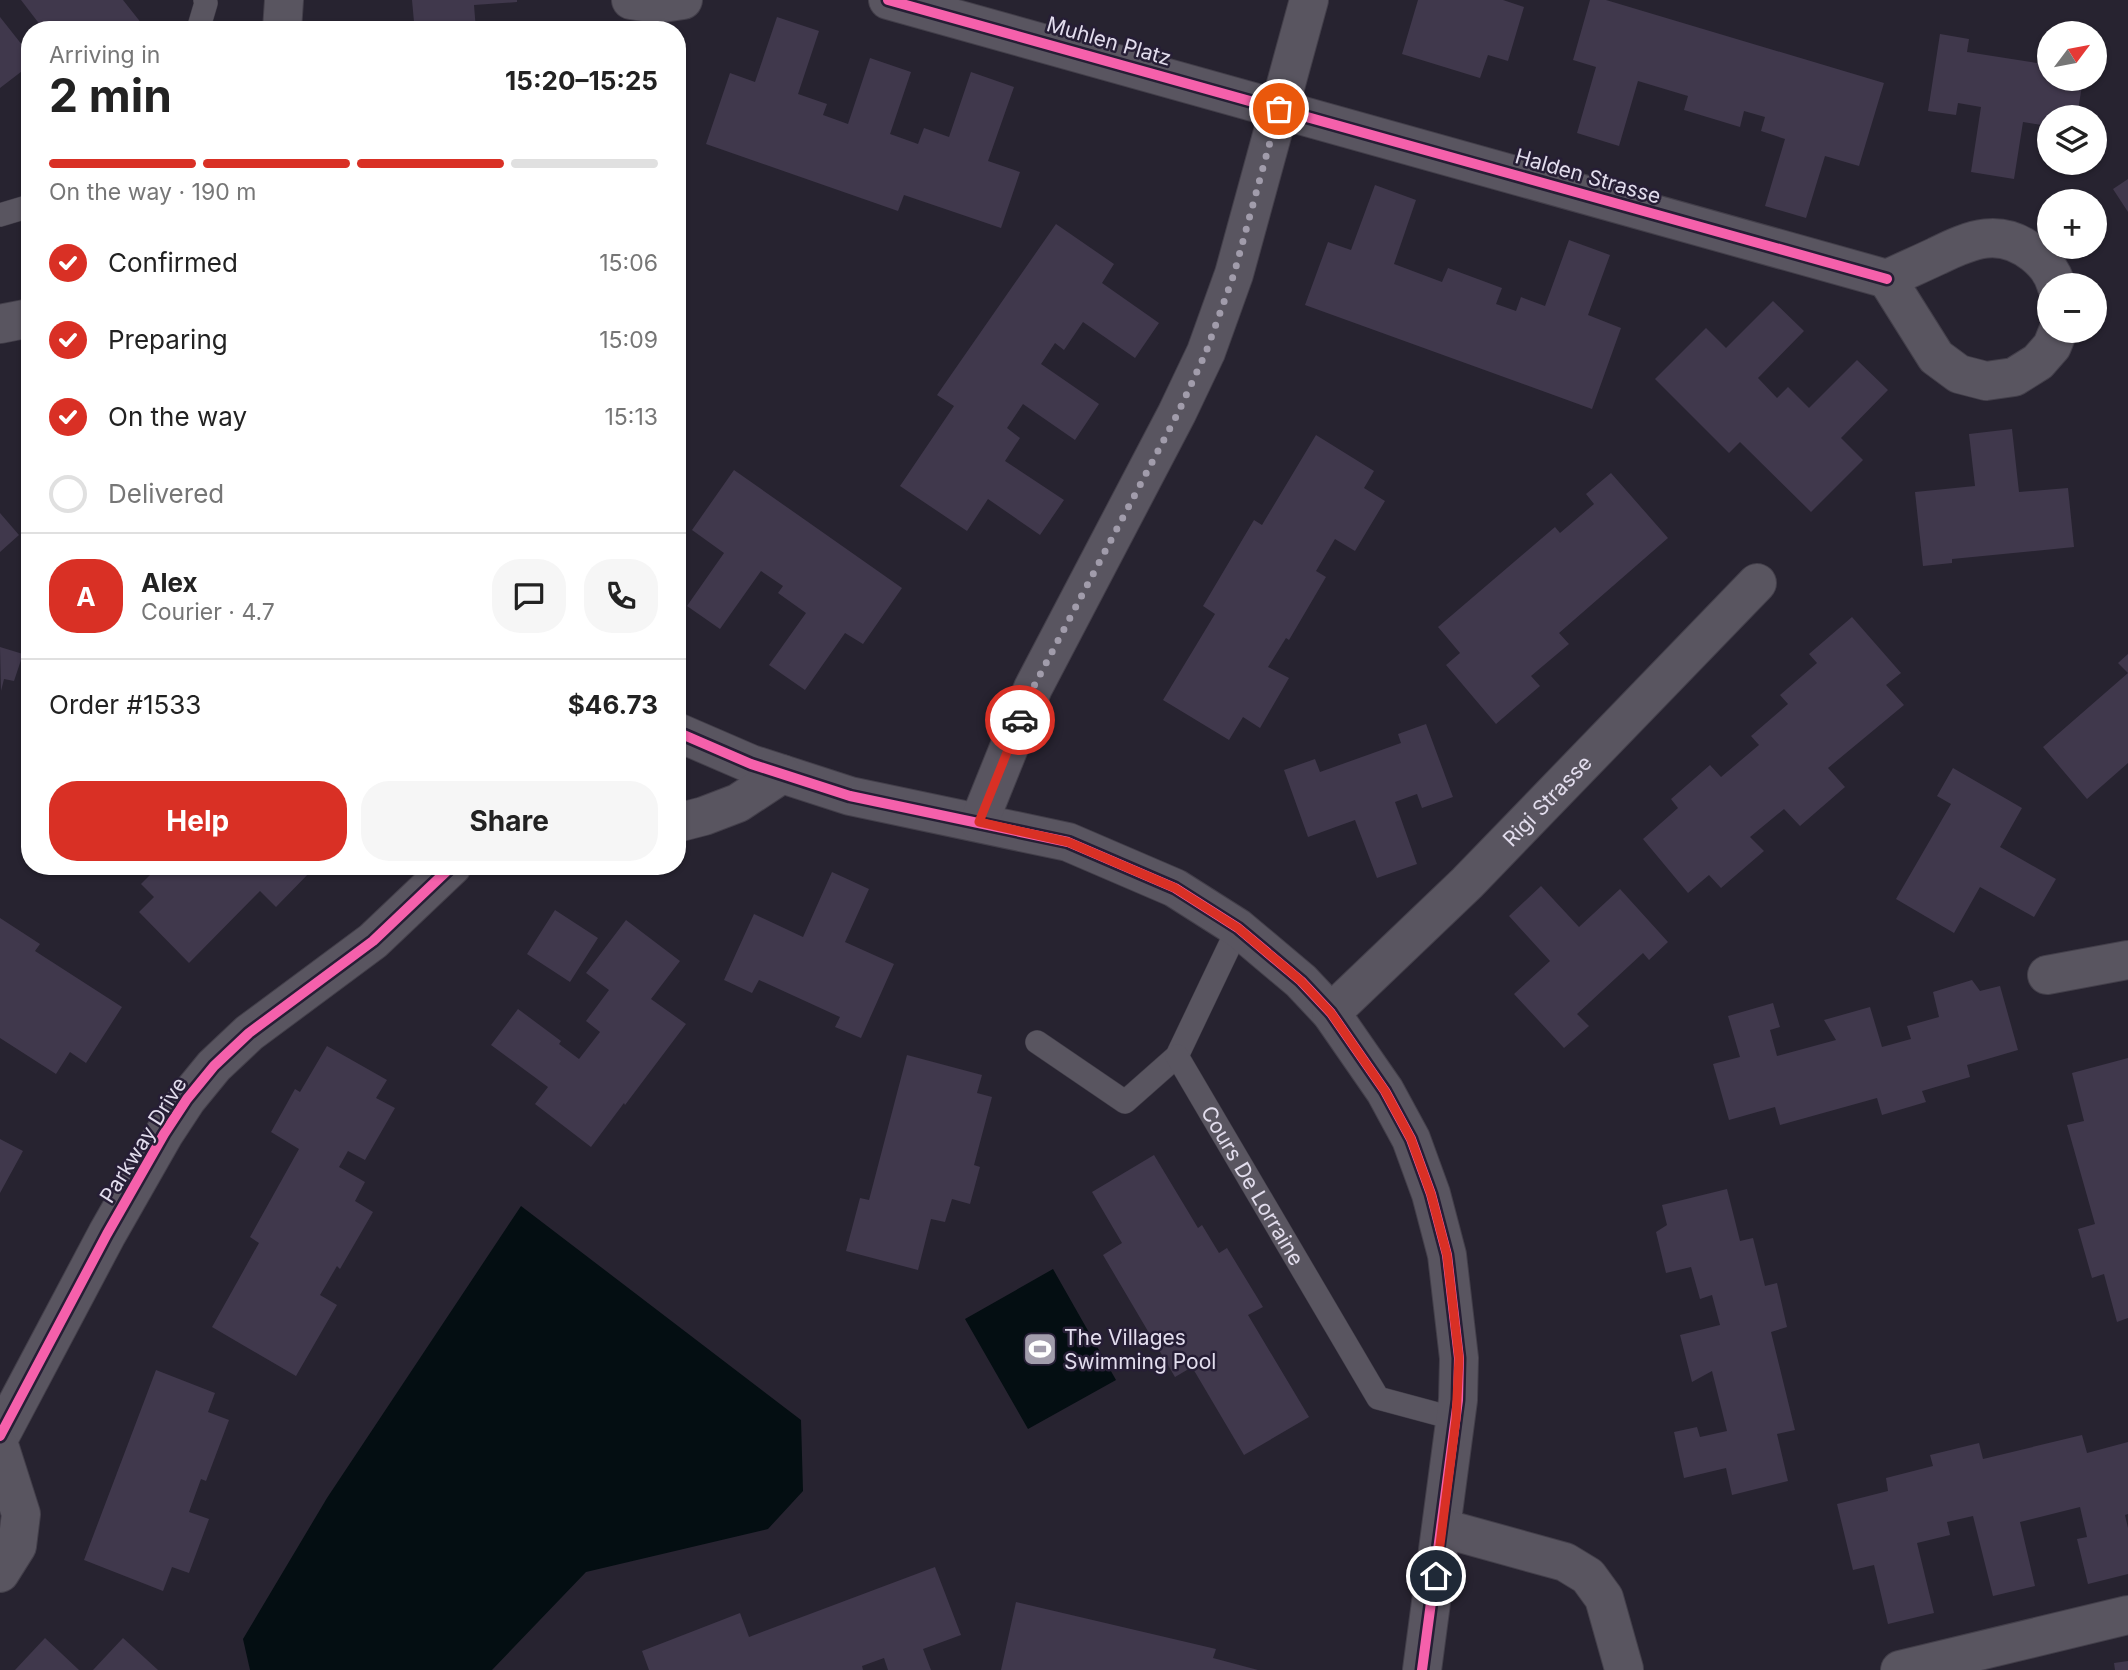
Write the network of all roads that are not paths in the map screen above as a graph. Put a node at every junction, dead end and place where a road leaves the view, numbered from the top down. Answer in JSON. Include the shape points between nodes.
{"nodes":[{"id":1,"x":205,"y":0,"type":"edge"},
{"id":2,"x":284,"y":0,"type":"edge"},
{"id":3,"x":631,"y":0,"type":"edge"},
{"id":4,"x":683,"y":0,"type":"edge"},
{"id":5,"x":888,"y":0,"type":"edge"},
{"id":6,"x":1309,"y":0,"type":"edge"},
{"id":7,"x":201,"y":21,"type":"edge"},
{"id":8,"x":283,"y":21,"type":"edge"},
{"id":9,"x":1279,"y":109,"type":"junction"},
{"id":10,"x":21,"y":209,"type":"edge"},
{"id":11,"x":0,"y":215,"type":"edge"},
{"id":12,"x":2050,"y":273,"type":"edge"},
{"id":13,"x":1887,"y":279,"type":"junction"},
{"id":14,"x":21,"y":320,"type":"edge"},
{"id":15,"x":0,"y":324,"type":"edge"},
{"id":16,"x":2053,"y":343,"type":"edge"},
{"id":17,"x":1757,"y":583,"type":"dead end"},
{"id":18,"x":686,"y":737,"type":"edge"},
{"id":19,"x":782,"y":774,"type":"junction"},
{"id":20,"x":686,"y":821,"type":"edge"},
{"id":21,"x":979,"y":822,"type":"junction"},
{"id":22,"x":443,"y":875,"type":"edge"},
{"id":23,"x":1238,"y":928,"type":"junction"},
{"id":24,"x":2128,"y":960,"type":"edge"},
{"id":25,"x":2047,"y":975,"type":"dead end"},
{"id":26,"x":1331,"y":1013,"type":"junction"},
{"id":27,"x":1037,"y":1042,"type":"dead end"},
{"id":28,"x":1177,"y":1056,"type":"junction"},
{"id":29,"x":1456,"y":1419,"type":"junction"},
{"id":30,"x":0,"y":1436,"type":"edge"},
{"id":31,"x":0,"y":1448,"type":"edge"},
{"id":32,"x":1442,"y":1528,"type":"junction"},
{"id":33,"x":0,"y":1573,"type":"edge"},
{"id":34,"x":2128,"y":1615,"type":"edge"},
{"id":35,"x":1422,"y":1670,"type":"edge"},
{"id":36,"x":1624,"y":1670,"type":"edge"},
{"id":37,"x":1900,"y":1670,"type":"edge"}],
"edges":[{"from":1,"to":7,"type":"lane"},
{"from":2,"to":8,"type":"street"},
{"from":3,"to":4,"type":"street","via":[[656,4]]},
{"from":5,"to":9,"type":"street","name":"Muhlen Platz"},
{"from":6,"to":9,"type":"street"},
{"from":9,"to":13,"type":"street","name":"Halden Strasse"},
{"from":9,"to":21,"type":"street","via":[[1234,274],[1206,352],[1033,688]]},
{"from":10,"to":11,"type":"lane"},
{"from":12,"to":13,"type":"street","via":[[2027,248],[1986,237],[1969,240]]},
{"from":13,"to":16,"type":"street","via":[[1936,357],[1959,374],[1986,381],[2014,377],[2038,362]]},
{"from":14,"to":15,"type":"street"},
{"from":17,"to":26,"type":"street","name":"Rigi Strasse","via":[[1467,883]]},
{"from":18,"to":19,"type":"street"},
{"from":19,"to":20,"type":"street","via":[[738,803]]},
{"from":19,"to":21,"type":"street","via":[[850,796]]},
{"from":21,"to":23,"type":"street","via":[[1068,842],[1175,888]]},
{"from":22,"to":30,"type":"street","name":"Parkway Drive","via":[[373,941],[250,1033],[187,1099],[107,1234]]},
{"from":23,"to":26,"type":"street"},
{"from":23,"to":28,"type":"lane"},
{"from":24,"to":25,"type":"street"},
{"from":26,"to":29,"type":"street","via":[[1385,1091],[1411,1139],[1431,1194],[1447,1255],[1459,1358]]},
{"from":27,"to":28,"type":"lane","via":[[1125,1102]]},
{"from":28,"to":29,"type":"lane","name":"Cours De Lorraine","via":[[1378,1398]]},
{"from":29,"to":32,"type":"street"},
{"from":31,"to":33,"type":"street","via":[[21,1514],[17,1546]]},
{"from":32,"to":35,"type":"street"},
{"from":32,"to":36,"type":"street","via":[[1565,1562],[1588,1576],[1604,1598]]},
{"from":34,"to":37,"type":"street"}]}
